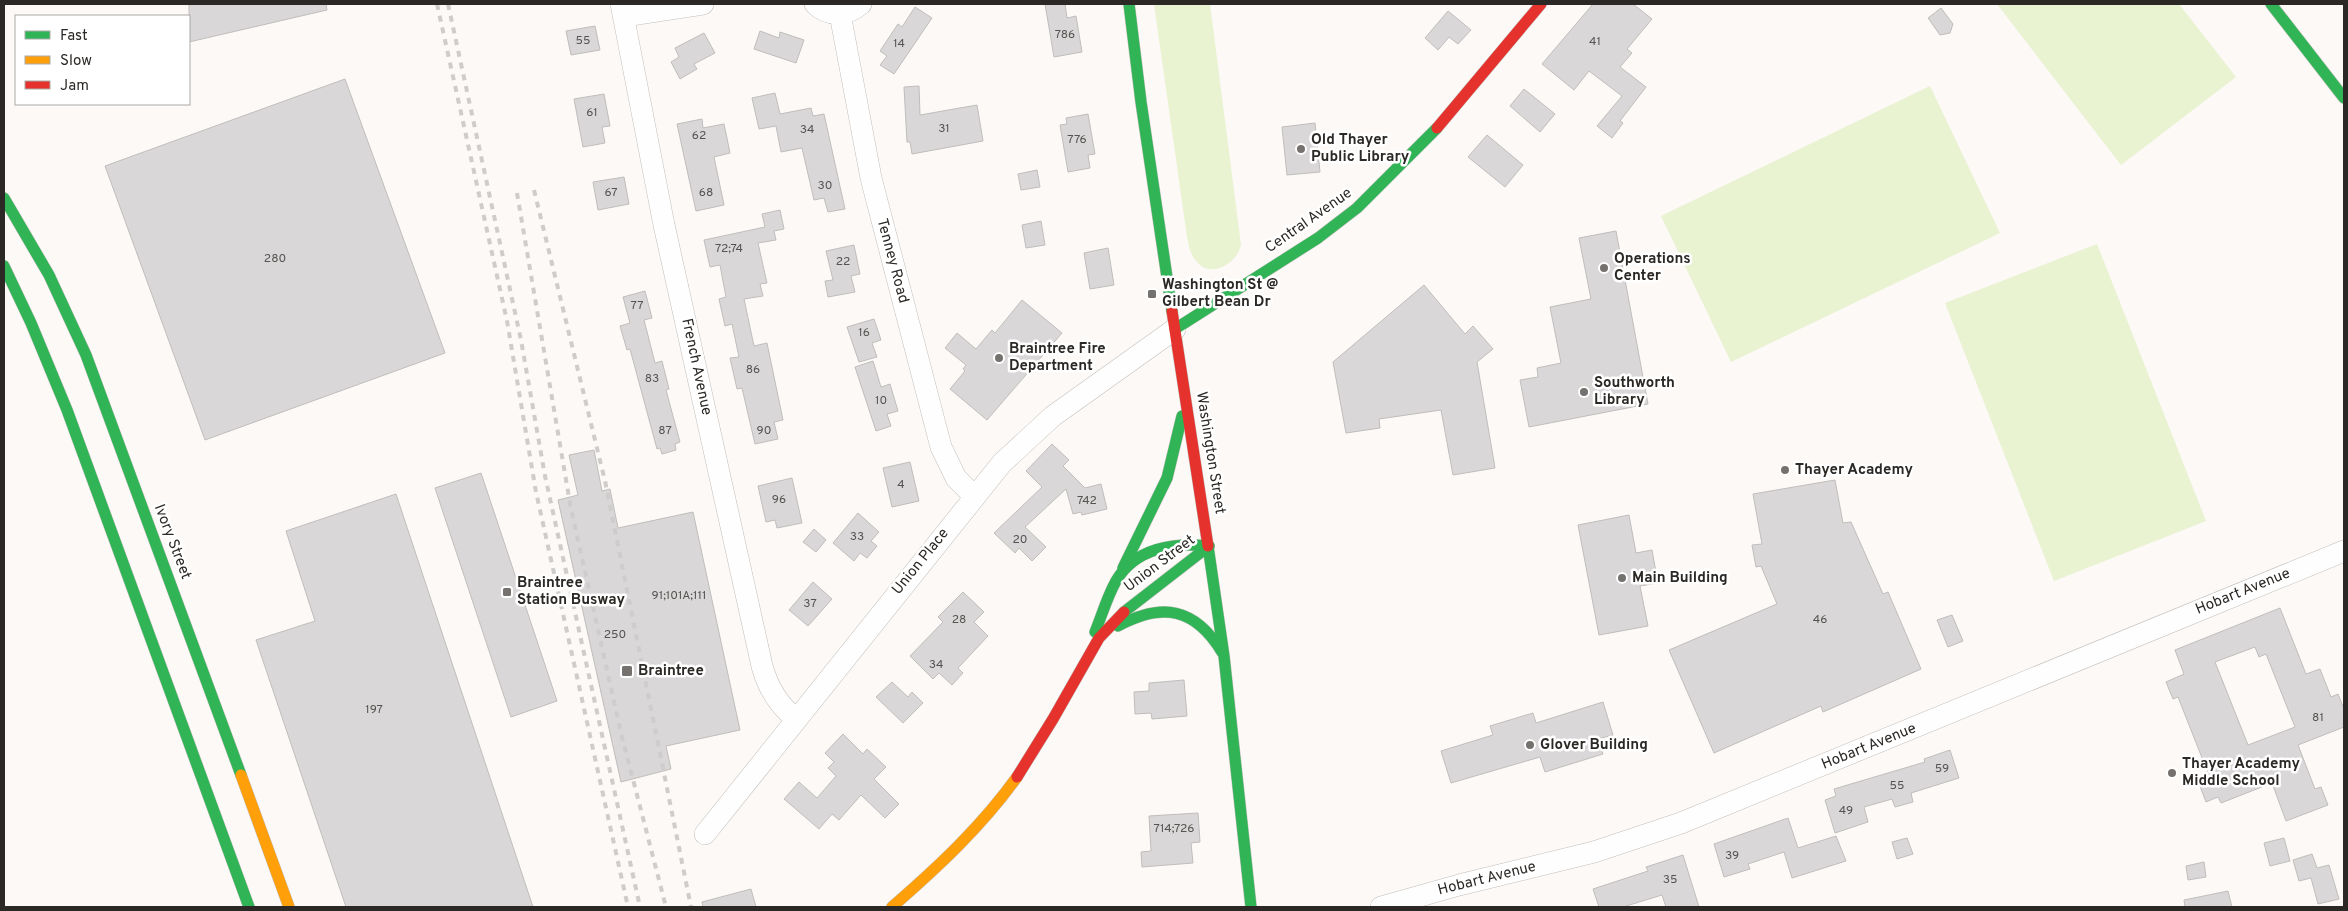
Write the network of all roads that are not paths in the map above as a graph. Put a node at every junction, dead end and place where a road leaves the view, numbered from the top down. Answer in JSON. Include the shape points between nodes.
{"nodes":[{"id":1,"x":703,"y":4,"type":"edge"},
{"id":2,"x":815,"y":4,"type":"edge"},
{"id":3,"x":862,"y":4,"type":"edge"},
{"id":4,"x":1129,"y":4,"type":"edge"},
{"id":5,"x":1541,"y":4,"type":"edge"},
{"id":6,"x":2271,"y":4,"type":"edge"},
{"id":7,"x":623,"y":10,"type":"edge"},
{"id":8,"x":840,"y":14,"type":"junction"},
{"id":9,"x":2344,"y":98,"type":"edge"},
{"id":10,"x":4,"y":198,"type":"edge"},
{"id":11,"x":4,"y":266,"type":"edge"},
{"id":12,"x":1176,"y":329,"type":"junction"},
{"id":13,"x":1186,"y":394,"type":"junction"},
{"id":14,"x":974,"y":496,"type":"junction"},
{"id":15,"x":1209,"y":546,"type":"junction"},
{"id":16,"x":2344,"y":551,"type":"edge"},
{"id":17,"x":1119,"y":576,"type":"junction"},
{"id":18,"x":1224,"y":656,"type":"junction"},
{"id":19,"x":1075,"y":680,"type":"junction"},
{"id":20,"x":796,"y":719,"type":"junction"},
{"id":21,"x":705,"y":834,"type":"dead end"},
{"id":22,"x":268,"y":881,"type":"dead end"},
{"id":23,"x":250,"y":884,"type":"dead end"},
{"id":24,"x":249,"y":907,"type":"edge"},
{"id":25,"x":279,"y":907,"type":"edge"},
{"id":26,"x":289,"y":907,"type":"edge"},
{"id":27,"x":892,"y":907,"type":"edge"},
{"id":28,"x":1251,"y":907,"type":"edge"},
{"id":29,"x":1381,"y":907,"type":"edge"}],
"edges":[{"from":1,"to":7,"type":"street"},
{"from":2,"to":8,"type":"street","via":[[827,12]]},
{"from":3,"to":8,"type":"street"},
{"from":4,"to":12,"type":"main road","name":"Washington Street"},
{"from":5,"to":12,"type":"main road","name":"Central Avenue","via":[[1448,116],[1343,220]]},
{"from":6,"to":9,"type":"main road"},
{"from":7,"to":20,"type":"street","name":"French Avenue","via":[[664,225],[762,666],[770,689]]},
{"from":8,"to":14,"type":"street","name":"Tenney Road","via":[[871,178],[940,447],[956,478]]},
{"from":10,"to":26,"type":"main road","name":"Ivory Street","via":[[52,279],[82,346]]},
{"from":11,"to":24,"type":"main road","via":[[56,382]]},
{"from":12,"to":13,"type":"main road","name":"Washington Street"},
{"from":12,"to":14,"type":"street","name":"Union Place","via":[[1033,432]]},
{"from":13,"to":15,"type":"main road","name":"Washington Street"},
{"from":13,"to":17,"type":"main road","via":[[1167,478]]},
{"from":14,"to":20,"type":"street","name":"Union Place"},
{"from":15,"to":17,"type":"main road","name":"Union Street","via":[[1184,544],[1158,548],[1136,560]]},
{"from":15,"to":18,"type":"main road","name":"Washington Street"},
{"from":15,"to":19,"type":"main road","name":"Union Street","via":[[1118,616],[1099,638]]},
{"from":16,"to":29,"type":"street","name":"Hobart Avenue","via":[[1681,823],[1586,855]]},
{"from":17,"to":19,"type":"main road","name":"Union Street"},
{"from":18,"to":19,"type":"main road","via":[[1203,625],[1183,614],[1161,611],[1137,617],[1112,630]]},
{"from":18,"to":28,"type":"main road","name":"Washington Street"},
{"from":19,"to":27,"type":"main road","name":"Union Street","via":[[1046,731],[1001,798],[941,863]]},
{"from":20,"to":21,"type":"street","name":"Union Place"},
{"from":22,"to":25,"type":"main road"},
{"from":23,"to":24,"type":"main road","via":[[247,892]]}]}
